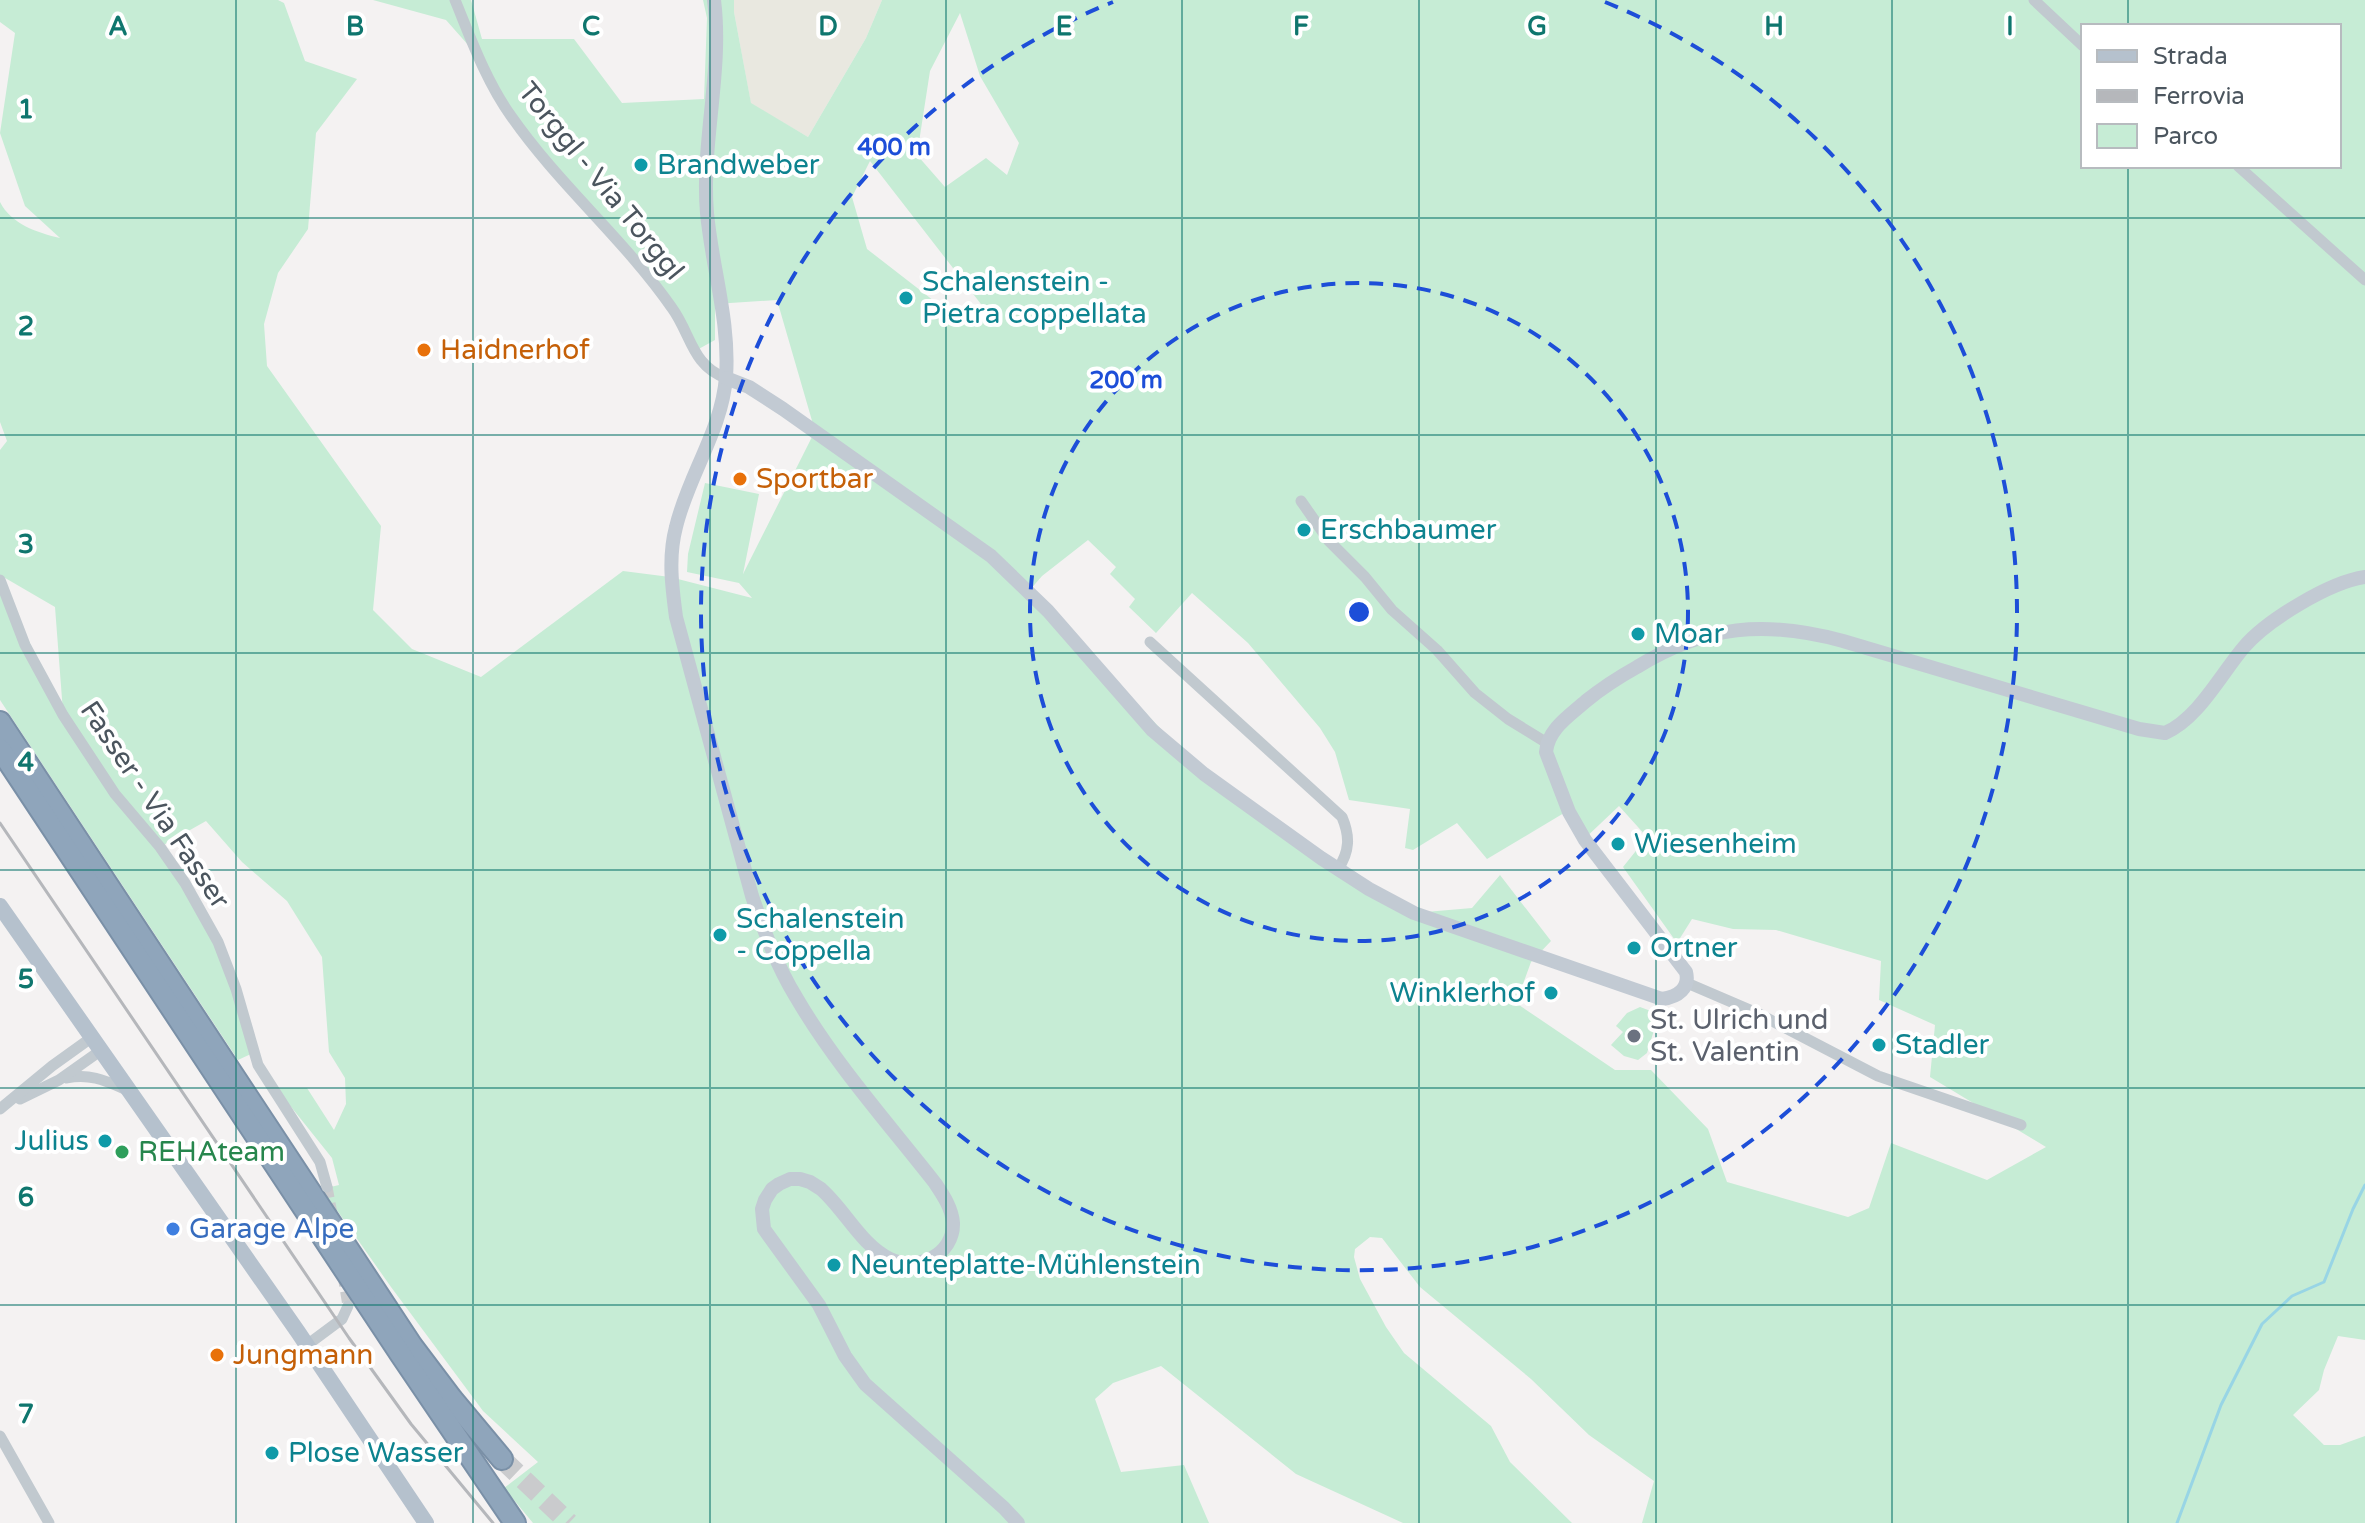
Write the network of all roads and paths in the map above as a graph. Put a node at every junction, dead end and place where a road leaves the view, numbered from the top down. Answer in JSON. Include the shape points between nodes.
{"nodes":[{"id":1,"x":455,"y":0,"type":"edge"},
{"id":2,"x":714,"y":0,"type":"edge"},
{"id":3,"x":2034,"y":0,"type":"edge"},
{"id":4,"x":2081,"y":44,"type":"edge"},
{"id":5,"x":2240,"y":168,"type":"edge"},
{"id":6,"x":2365,"y":280,"type":"edge"},
{"id":7,"x":726,"y":378,"type":"junction"},
{"id":8,"x":1301,"y":501,"type":"dead end"},
{"id":9,"x":2365,"y":577,"type":"edge"},
{"id":10,"x":0,"y":580,"type":"edge"},
{"id":11,"x":1150,"y":642,"type":"dead end"},
{"id":12,"x":0,"y":722,"type":"edge"},
{"id":13,"x":1547,"y":743,"type":"junction"},
{"id":14,"x":0,"y":749,"type":"edge"},
{"id":15,"x":1338,"y":869,"type":"junction"},
{"id":16,"x":0,"y":906,"type":"edge"},
{"id":17,"x":1687,"y":983,"type":"junction"},
{"id":18,"x":96,"y":1045,"type":"junction"},
{"id":19,"x":59,"y":1080,"type":"junction"},
{"id":20,"x":128,"y":1090,"type":"junction"},
{"id":21,"x":2,"y":1107,"type":"edge"},
{"id":22,"x":2021,"y":1125,"type":"dead end"},
{"id":23,"x":327,"y":1187,"type":"tunnel mouth"},
{"id":24,"x":348,"y":1306,"type":"dead end"},
{"id":25,"x":307,"y":1345,"type":"junction"},
{"id":26,"x":0,"y":1436,"type":"edge"},
{"id":27,"x":502,"y":1459,"type":"tunnel mouth"},
{"id":28,"x":49,"y":1523,"type":"edge"},
{"id":29,"x":426,"y":1523,"type":"edge"},
{"id":30,"x":515,"y":1523,"type":"edge"},
{"id":31,"x":1018,"y":1523,"type":"edge"}],
"edges":[{"from":1,"to":7,"type":"street","name":"Torggl - Via Torggl","via":[[510,115],[654,282],[700,360]]},
{"from":2,"to":7,"type":"street","via":[[717,33],[707,212]]},
{"from":3,"to":4,"type":"street"},
{"from":5,"to":6,"type":"street"},
{"from":7,"to":15,"type":"street","via":[[794,417],[991,556],[1048,611],[1152,730],[1231,795]]},
{"from":7,"to":31,"type":"street","via":[[672,550],[670,577],[688,665],[752,896],[794,995],[935,1183],[953,1220],[947,1246],[937,1255],[917,1264],[896,1262],[877,1251],[821,1189],[790,1179],[765,1200],[764,1229],[819,1305],[865,1384]]},
{"from":8,"to":13,"type":"street","via":[[1329,541],[1475,693]]},
{"from":9,"to":13,"type":"street","via":[[2337,586],[2270,623],[2243,648],[2185,721],[2165,733],[1821,635],[1751,628],[1711,633],[1665,650],[1590,698]]},
{"from":10,"to":23,"type":"street","name":"Fasser - Via Fasser","via":[[25,645],[63,715],[99,773],[185,883],[218,942],[258,1065],[320,1162]]},
{"from":11,"to":15,"type":"street","via":[[1342,817],[1349,841]]},
{"from":12,"to":27,"type":"highway","via":[[412,1346]]},
{"from":13,"to":17,"type":"street","via":[[1550,767],[1578,828],[1681,963]]},
{"from":14,"to":30,"type":"highway"},
{"from":15,"to":17,"type":"street","via":[[1414,913],[1655,997],[1675,996]]},
{"from":16,"to":18,"type":"main road"},
{"from":17,"to":22,"type":"street","via":[[1878,1076]]},
{"from":18,"to":19,"type":"street"},
{"from":18,"to":20,"type":"main road"},
{"from":18,"to":21,"type":"street","via":[[52,1066]]},
{"from":19,"to":20,"type":"street","via":[[94,1076]]},
{"from":19,"to":21,"type":"street"},
{"from":20,"to":25,"type":"main road"},
{"from":24,"to":25,"type":"street","via":[[342,1319]]},
{"from":25,"to":29,"type":"main road"},
{"from":26,"to":28,"type":"street"}]}
